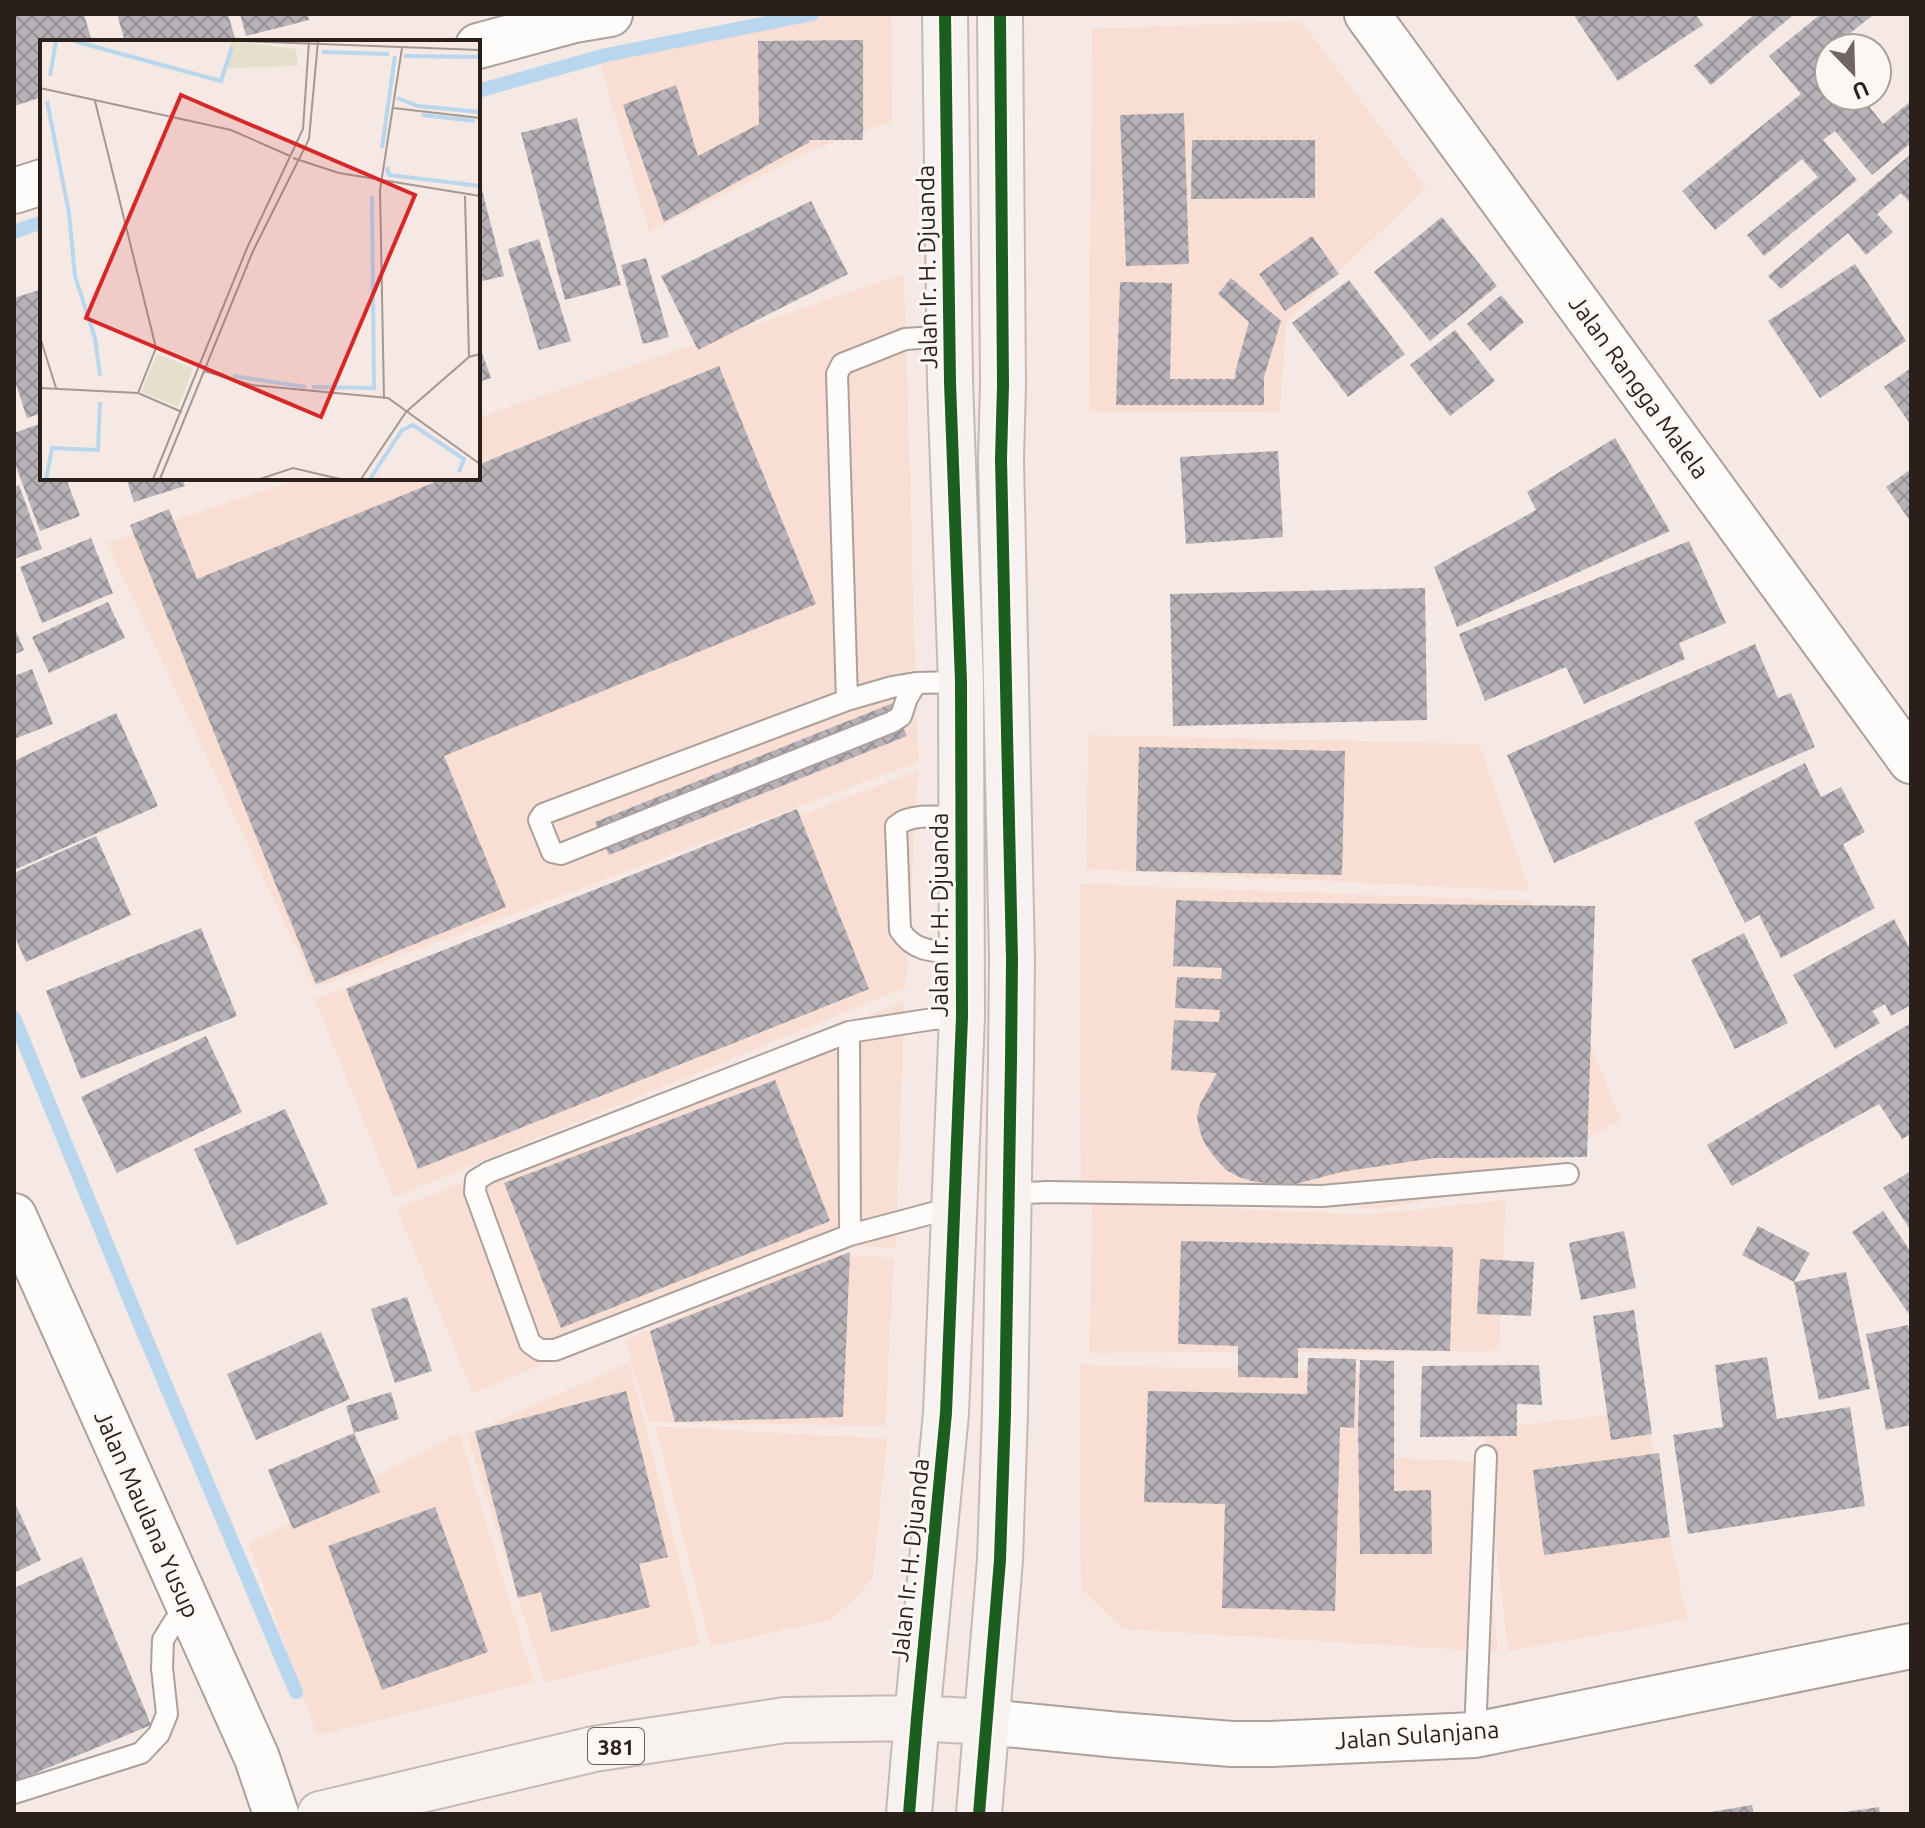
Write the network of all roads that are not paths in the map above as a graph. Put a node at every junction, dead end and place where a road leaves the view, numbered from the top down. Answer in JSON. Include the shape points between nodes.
{"nodes":[{"id":1,"x":610,"y":14,"type":"edge"},
{"id":2,"x":945,"y":14,"type":"edge"},
{"id":3,"x":1000,"y":14,"type":"edge"},
{"id":4,"x":1367,"y":14,"type":"edge"},
{"id":5,"x":480,"y":45,"type":"edge"},
{"id":6,"x":40,"y":183,"type":"edge"},
{"id":7,"x":14,"y":191,"type":"edge"},
{"id":8,"x":950,"y":336,"type":"junction"},
{"id":9,"x":961,"y":682,"type":"junction"},
{"id":10,"x":916,"y":683,"type":"junction"},
{"id":11,"x":847,"y":700,"type":"junction"},
{"id":12,"x":1911,"y":761,"type":"edge"},
{"id":13,"x":961,"y":818,"type":"junction"},
{"id":14,"x":963,"y":953,"type":"junction"},
{"id":15,"x":962,"y":1017,"type":"junction"},
{"id":16,"x":849,"y":1032,"type":"junction"},
{"id":17,"x":1568,"y":1174,"type":"dead end"},
{"id":18,"x":1008,"y":1194,"type":"junction"},
{"id":19,"x":955,"y":1207,"type":"junction"},
{"id":20,"x":14,"y":1216,"type":"edge"},
{"id":21,"x":850,"y":1235,"type":"junction"},
{"id":22,"x":1486,"y":1456,"type":"dead end"},
{"id":23,"x":189,"y":1607,"type":"junction"},
{"id":24,"x":1911,"y":1646,"type":"edge"},
{"id":25,"x":917,"y":1718,"type":"junction"},
{"id":26,"x":986,"y":1722,"type":"junction"},
{"id":27,"x":1475,"y":1735,"type":"junction"},
{"id":28,"x":14,"y":1793,"type":"edge"},
{"id":29,"x":276,"y":1814,"type":"edge"},
{"id":30,"x":320,"y":1814,"type":"edge"},
{"id":31,"x":909,"y":1814,"type":"edge"},
{"id":32,"x":979,"y":1814,"type":"edge"}],
"edges":[{"from":1,"to":5,"type":"street"},
{"from":2,"to":8,"type":"main road","name":"Jalan Ir. H. Djuanda"},
{"from":3,"to":18,"type":"main road","via":[[1012,959]]},
{"from":4,"to":12,"type":"street","name":"Jalan Rangga Malela"},
{"from":6,"to":7,"type":"street"},
{"from":8,"to":9,"type":"main road","name":"Jalan Ir. H. Djuanda"},
{"from":8,"to":11,"type":"lane","via":[[905,339],[842,364],[837,374]]},
{"from":9,"to":10,"type":"lane"},
{"from":9,"to":13,"type":"main road","name":"Jalan Ir. H. Djuanda"},
{"from":10,"to":11,"type":"lane"},
{"from":10,"to":11,"type":"lane","via":[[901,716],[892,722],[595,841],[561,854],[552,852],[539,820],[543,814]]},
{"from":13,"to":14,"type":"main road","name":"Jalan Ir. H. Djuanda"},
{"from":13,"to":14,"type":"lane","via":[[913,818],[896,826],[900,930],[917,948]]},
{"from":14,"to":15,"type":"main road","name":"Jalan Ir. H. Djuanda"},
{"from":15,"to":16,"type":"lane"},
{"from":15,"to":19,"type":"main road","name":"Jalan Ir. H. Djuanda"},
{"from":16,"to":21,"type":"lane"},
{"from":16,"to":21,"type":"lane","via":[[489,1172],[476,1180],[475,1192],[530,1343],[540,1350],[555,1350]]},
{"from":17,"to":18,"type":"lane","via":[[1322,1196]]},
{"from":18,"to":26,"type":"main road","via":[[1000,1560]]},
{"from":19,"to":21,"type":"lane"},
{"from":19,"to":25,"type":"main road","name":"Jalan Ir. H. Djuanda","via":[[946,1413]]},
{"from":20,"to":23,"type":"street","name":"Jalan Maulana Yusup"},
{"from":22,"to":27,"type":"lane"},
{"from":23,"to":28,"type":"lane","via":[[163,1640],[167,1714],[159,1734],[141,1753]]},
{"from":23,"to":29,"type":"street","name":"Jalan Maulana Yusup","via":[[257,1758]]},
{"from":24,"to":27,"type":"street","name":"Jalan Sulanjana"},
{"from":25,"to":26,"type":"main road","name":"Jalan Sulanjana"},
{"from":25,"to":30,"type":"main road","number":"381","via":[[785,1720],[594,1749],[443,1793]]},
{"from":25,"to":31,"type":"main road","name":"Jalan Ir. H. Djuanda"},
{"from":26,"to":27,"type":"street","name":"Jalan Sulanjana","via":[[1232,1744]]},
{"from":26,"to":32,"type":"main road"}]}
